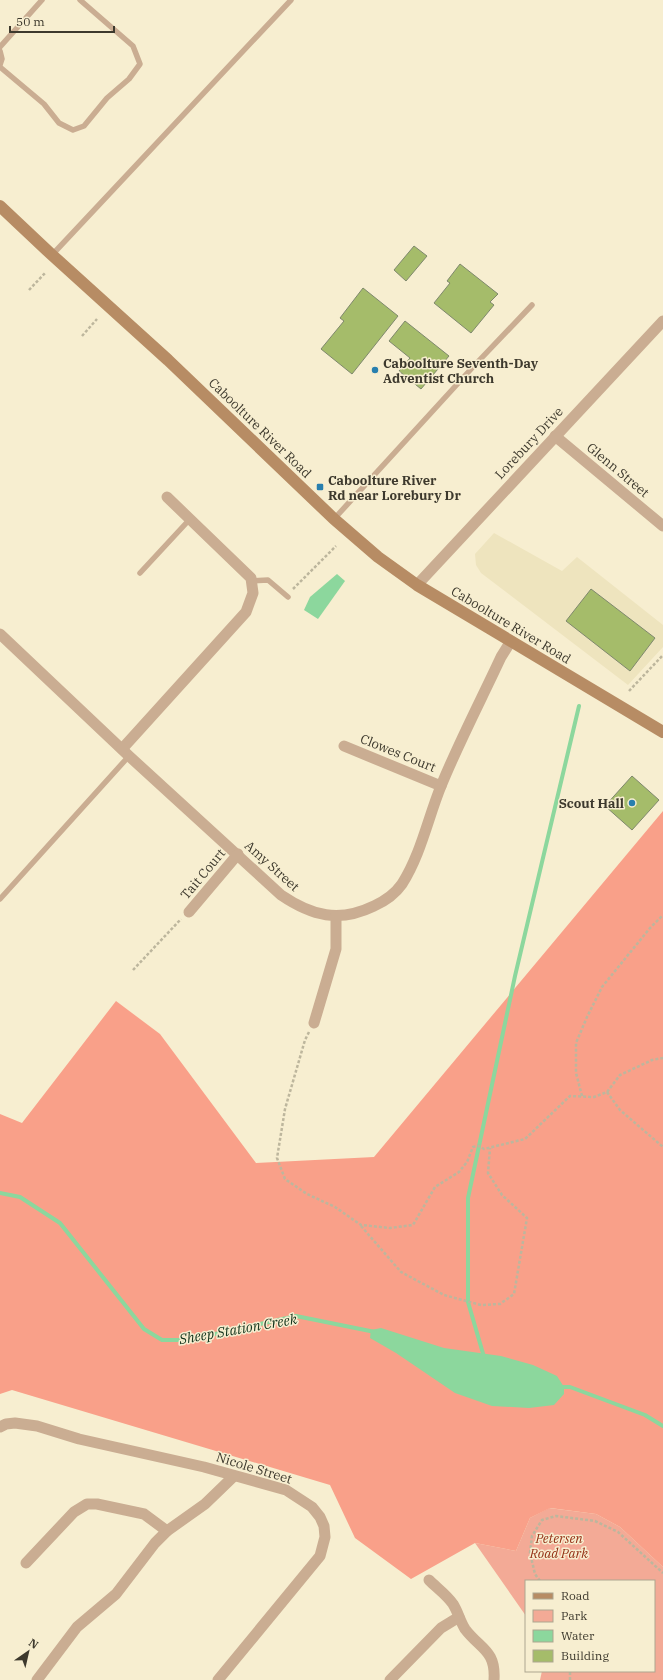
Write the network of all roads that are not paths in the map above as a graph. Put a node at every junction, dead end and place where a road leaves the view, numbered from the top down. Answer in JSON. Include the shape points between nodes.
{"nodes":[{"id":1,"x":42,"y":0,"type":"edge"},
{"id":2,"x":80,"y":0,"type":"edge"},
{"id":3,"x":291,"y":0,"type":"edge"},
{"id":4,"x":0,"y":47,"type":"edge"},
{"id":5,"x":0,"y":51,"type":"edge"},
{"id":6,"x":0,"y":66,"type":"edge"},
{"id":7,"x":0,"y":206,"type":"edge"},
{"id":8,"x":52,"y":255,"type":"junction"},
{"id":9,"x":532,"y":305,"type":"dead end"},
{"id":10,"x":663,"y":321,"type":"edge"},
{"id":11,"x":555,"y":436,"type":"junction"},
{"id":12,"x":167,"y":497,"type":"dead end"},
{"id":13,"x":190,"y":519,"type":"junction"},
{"id":14,"x":334,"y":519,"type":"junction"},
{"id":15,"x":663,"y":526,"type":"edge"},
{"id":16,"x":140,"y":573,"type":"dead end"},
{"id":17,"x":251,"y":581,"type":"junction"},
{"id":18,"x":417,"y":585,"type":"junction"},
{"id":19,"x":288,"y":597,"type":"dead end"},
{"id":20,"x":0,"y":634,"type":"edge"},
{"id":21,"x":510,"y":641,"type":"junction"},
{"id":22,"x":663,"y":732,"type":"edge"},
{"id":23,"x":344,"y":746,"type":"dead end"},
{"id":24,"x":125,"y":753,"type":"junction"},
{"id":25,"x":442,"y":786,"type":"junction"},
{"id":26,"x":238,"y":854,"type":"junction"},
{"id":27,"x":0,"y":899,"type":"edge"},
{"id":28,"x":189,"y":912,"type":"road end"},
{"id":29,"x":336,"y":916,"type":"junction"},
{"id":30,"x":314,"y":1023,"type":"road end"},
{"id":31,"x":0,"y":1427,"type":"edge"},
{"id":32,"x":234,"y":1476,"type":"junction"},
{"id":33,"x":167,"y":1531,"type":"junction"},
{"id":34,"x":26,"y":1562,"type":"dead end"},
{"id":35,"x":429,"y":1580,"type":"dead end"},
{"id":36,"x":459,"y":1617,"type":"junction"},
{"id":37,"x":37,"y":1680,"type":"edge"},
{"id":38,"x":218,"y":1680,"type":"edge"},
{"id":39,"x":390,"y":1680,"type":"edge"},
{"id":40,"x":494,"y":1680,"type":"edge"}],
"edges":[{"from":1,"to":4,"type":"lane"},
{"from":2,"to":6,"type":"lane","via":[[133,46],[140,64],[84,126],[73,130],[59,124],[44,104]]},
{"from":3,"to":8,"type":"lane"},
{"from":5,"to":6,"type":"lane"},
{"from":7,"to":8,"type":"main road","name":"Caboolture River Road"},
{"from":8,"to":14,"type":"main road","name":"Caboolture River Road","via":[[168,360]]},
{"from":9,"to":14,"type":"lane"},
{"from":10,"to":11,"type":"street","name":"Lorebury Drive"},
{"from":11,"to":15,"type":"street","name":"Glenn Street"},
{"from":11,"to":18,"type":"street","name":"Lorebury Drive"},
{"from":12,"to":13,"type":"street"},
{"from":13,"to":16,"type":"lane"},
{"from":13,"to":17,"type":"street","via":[[251,578]]},
{"from":14,"to":18,"type":"main road","name":"Caboolture River Road","via":[[378,557]]},
{"from":17,"to":19,"type":"lane","via":[[268,580]]},
{"from":17,"to":24,"type":"street","via":[[253,593],[246,612]]},
{"from":18,"to":21,"type":"main road","name":"Caboolture River Road"},
{"from":20,"to":24,"type":"street","name":"Amy Street"},
{"from":21,"to":22,"type":"main road","name":"Caboolture River Road"},
{"from":21,"to":25,"type":"street","name":"Amy Street"},
{"from":23,"to":25,"type":"street","name":"Clowes Court"},
{"from":24,"to":26,"type":"street","name":"Amy Street"},
{"from":24,"to":27,"type":"lane"},
{"from":25,"to":29,"type":"street","name":"Amy Street","via":[[414,862],[401,885],[386,900],[363,912]]},
{"from":26,"to":28,"type":"street","name":"Tait Court"},
{"from":26,"to":29,"type":"street","name":"Amy Street","via":[[294,904]]},
{"from":29,"to":30,"type":"street","via":[[336,949]]},
{"from":31,"to":32,"type":"street","name":"Nicole Street","via":[[23,1423]]},
{"from":32,"to":33,"type":"street","via":[[205,1504]]},
{"from":32,"to":38,"type":"street","name":"Nicole Street","via":[[286,1490],[301,1499],[320,1517],[325,1537],[315,1564]]},
{"from":33,"to":34,"type":"street","via":[[144,1514],[87,1504],[74,1512]]},
{"from":33,"to":37,"type":"street","via":[[116,1594],[77,1627]]},
{"from":35,"to":36,"type":"street","via":[[449,1599]]},
{"from":36,"to":39,"type":"street","via":[[441,1628]]},
{"from":36,"to":40,"type":"street","via":[[468,1632],[488,1651]]}]}
